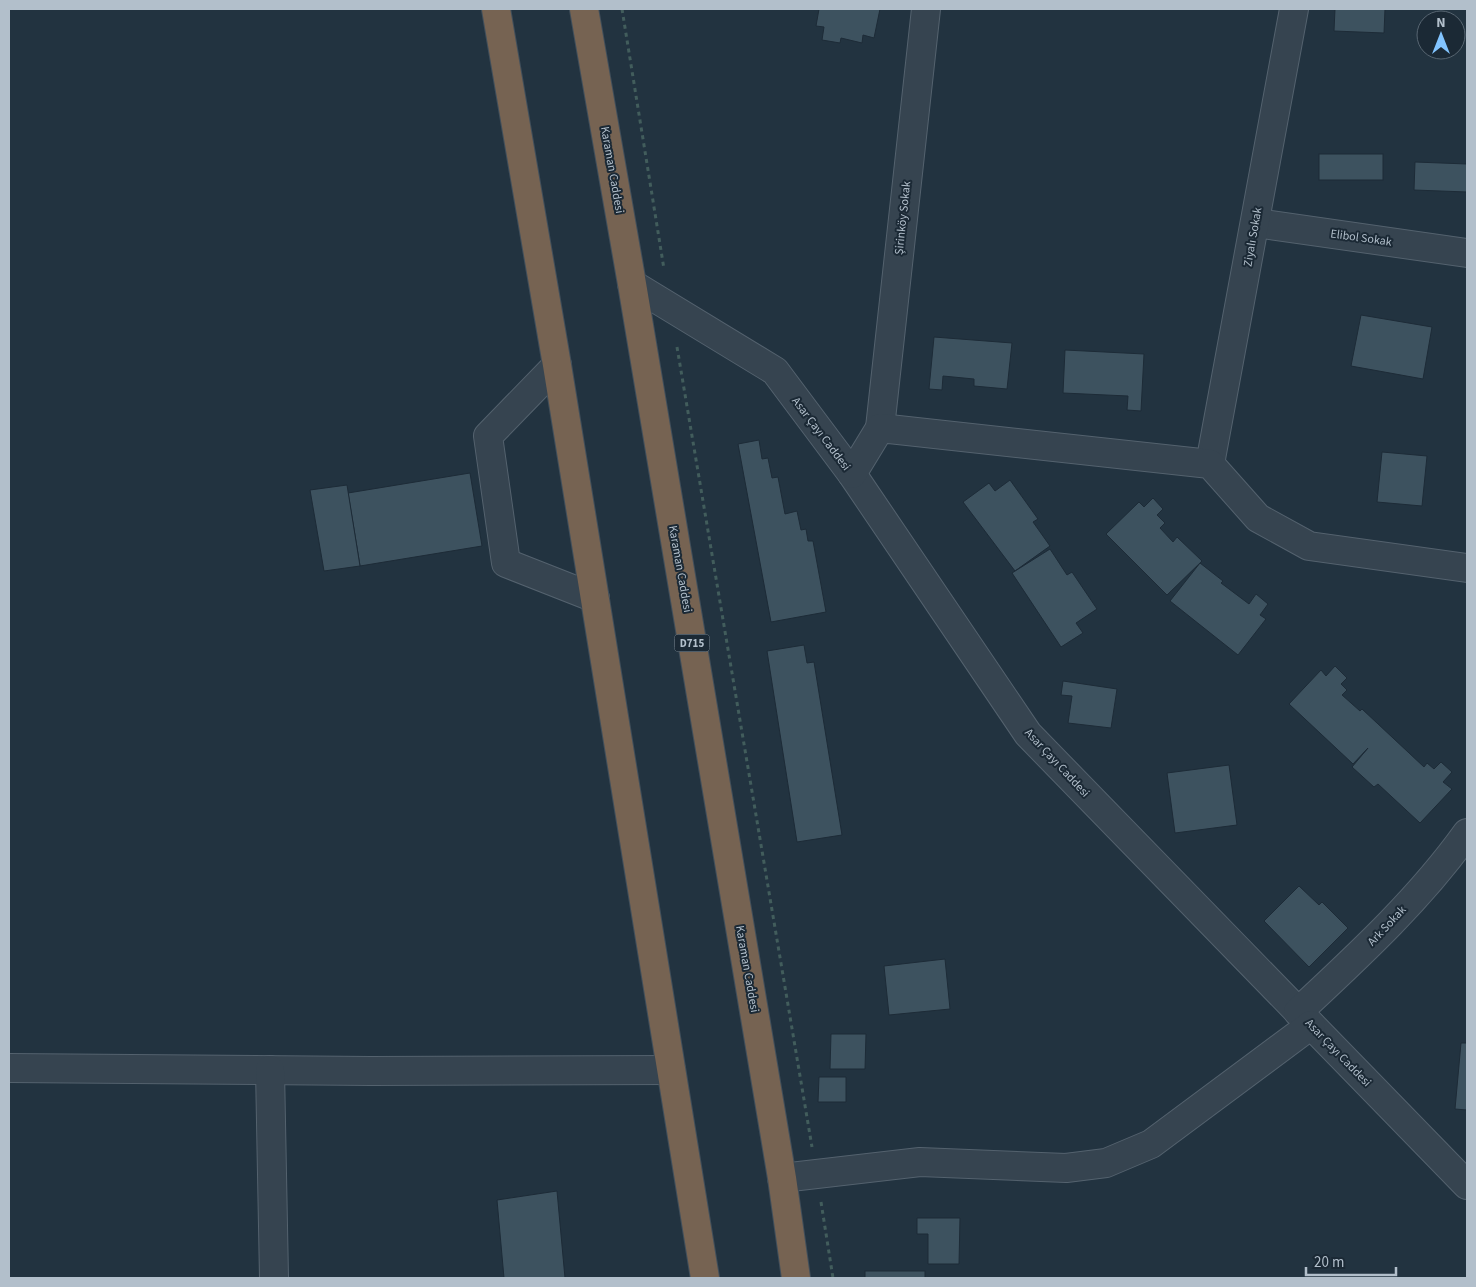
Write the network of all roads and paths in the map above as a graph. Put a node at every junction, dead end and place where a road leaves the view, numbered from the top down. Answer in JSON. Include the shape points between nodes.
{"nodes":[{"id":1,"x":496,"y":9,"type":"edge"},
{"id":2,"x":584,"y":9,"type":"edge"},
{"id":3,"x":622,"y":9,"type":"edge"},
{"id":4,"x":926,"y":9,"type":"edge"},
{"id":5,"x":1294,"y":9,"type":"edge"},
{"id":6,"x":1256,"y":223,"type":"junction"},
{"id":7,"x":1467,"y":253,"type":"edge"},
{"id":8,"x":632,"y":284,"type":"junction"},
{"id":9,"x":671,"y":308,"type":"junction"},
{"id":10,"x":557,"y":365,"type":"junction"},
{"id":11,"x":880,"y":428,"type":"junction"},
{"id":12,"x":1210,"y":464,"type":"junction"},
{"id":13,"x":852,"y":474,"type":"junction"},
{"id":14,"x":1467,"y":568,"type":"edge"},
{"id":15,"x":595,"y":598,"type":"junction"},
{"id":16,"x":1467,"y":834,"type":"edge"},
{"id":17,"x":1305,"y":1019,"type":"junction"},
{"id":18,"x":9,"y":1068,"type":"edge"},
{"id":19,"x":270,"y":1070,"type":"junction"},
{"id":20,"x":671,"y":1070,"type":"junction"},
{"id":21,"x":812,"y":1152,"type":"dead end"},
{"id":22,"x":782,"y":1178,"type":"junction"},
{"id":23,"x":1467,"y":1185,"type":"edge"},
{"id":24,"x":820,"y":1196,"type":"dead end"},
{"id":25,"x":274,"y":1278,"type":"edge"},
{"id":26,"x":705,"y":1278,"type":"edge"},
{"id":27,"x":796,"y":1278,"type":"edge"},
{"id":28,"x":833,"y":1278,"type":"edge"}],
"edges":[{"from":1,"to":10,"type":"highway"},
{"from":2,"to":8,"type":"highway","name":"Karaman Caddesi","number":"D715"},
{"from":3,"to":9,"type":"path"},
{"from":4,"to":11,"type":"street","name":"Şirinköy Sokak"},
{"from":5,"to":6,"type":"street","name":"Ziyalı Sokak"},
{"from":6,"to":7,"type":"street","name":"Elibol Sokak"},
{"from":6,"to":12,"type":"street","name":"Ziyalı Sokak"},
{"from":8,"to":9,"type":"street","name":"Asar Çayı Caddesi"},
{"from":8,"to":22,"type":"highway","name":"Karaman Caddesi","number":"D715"},
{"from":9,"to":13,"type":"street","name":"Asar Çayı Caddesi","via":[[775,371]]},
{"from":9,"to":21,"type":"path"},
{"from":10,"to":15,"type":"highway"},
{"from":10,"to":15,"type":"street","via":[[488,436],[506,562]]},
{"from":11,"to":12,"type":"street"},
{"from":11,"to":13,"type":"street"},
{"from":12,"to":14,"type":"street","via":[[1258,518],[1309,546]]},
{"from":13,"to":17,"type":"street","name":"Asar Çayı Caddesi","via":[[1028,734]]},
{"from":15,"to":20,"type":"highway"},
{"from":16,"to":17,"type":"street","name":"Ark Sokak"},
{"from":17,"to":22,"type":"street","name":"Ark Sokak","via":[[1151,1144],[1106,1163],[1066,1168],[920,1162]]},
{"from":17,"to":23,"type":"street","name":"Asar Çayı Caddesi"},
{"from":18,"to":19,"type":"street"},
{"from":19,"to":20,"type":"street"},
{"from":19,"to":25,"type":"street"},
{"from":20,"to":26,"type":"highway"},
{"from":22,"to":27,"type":"highway","name":"Karaman Caddesi","number":"D715"},
{"from":24,"to":28,"type":"path"}]}
